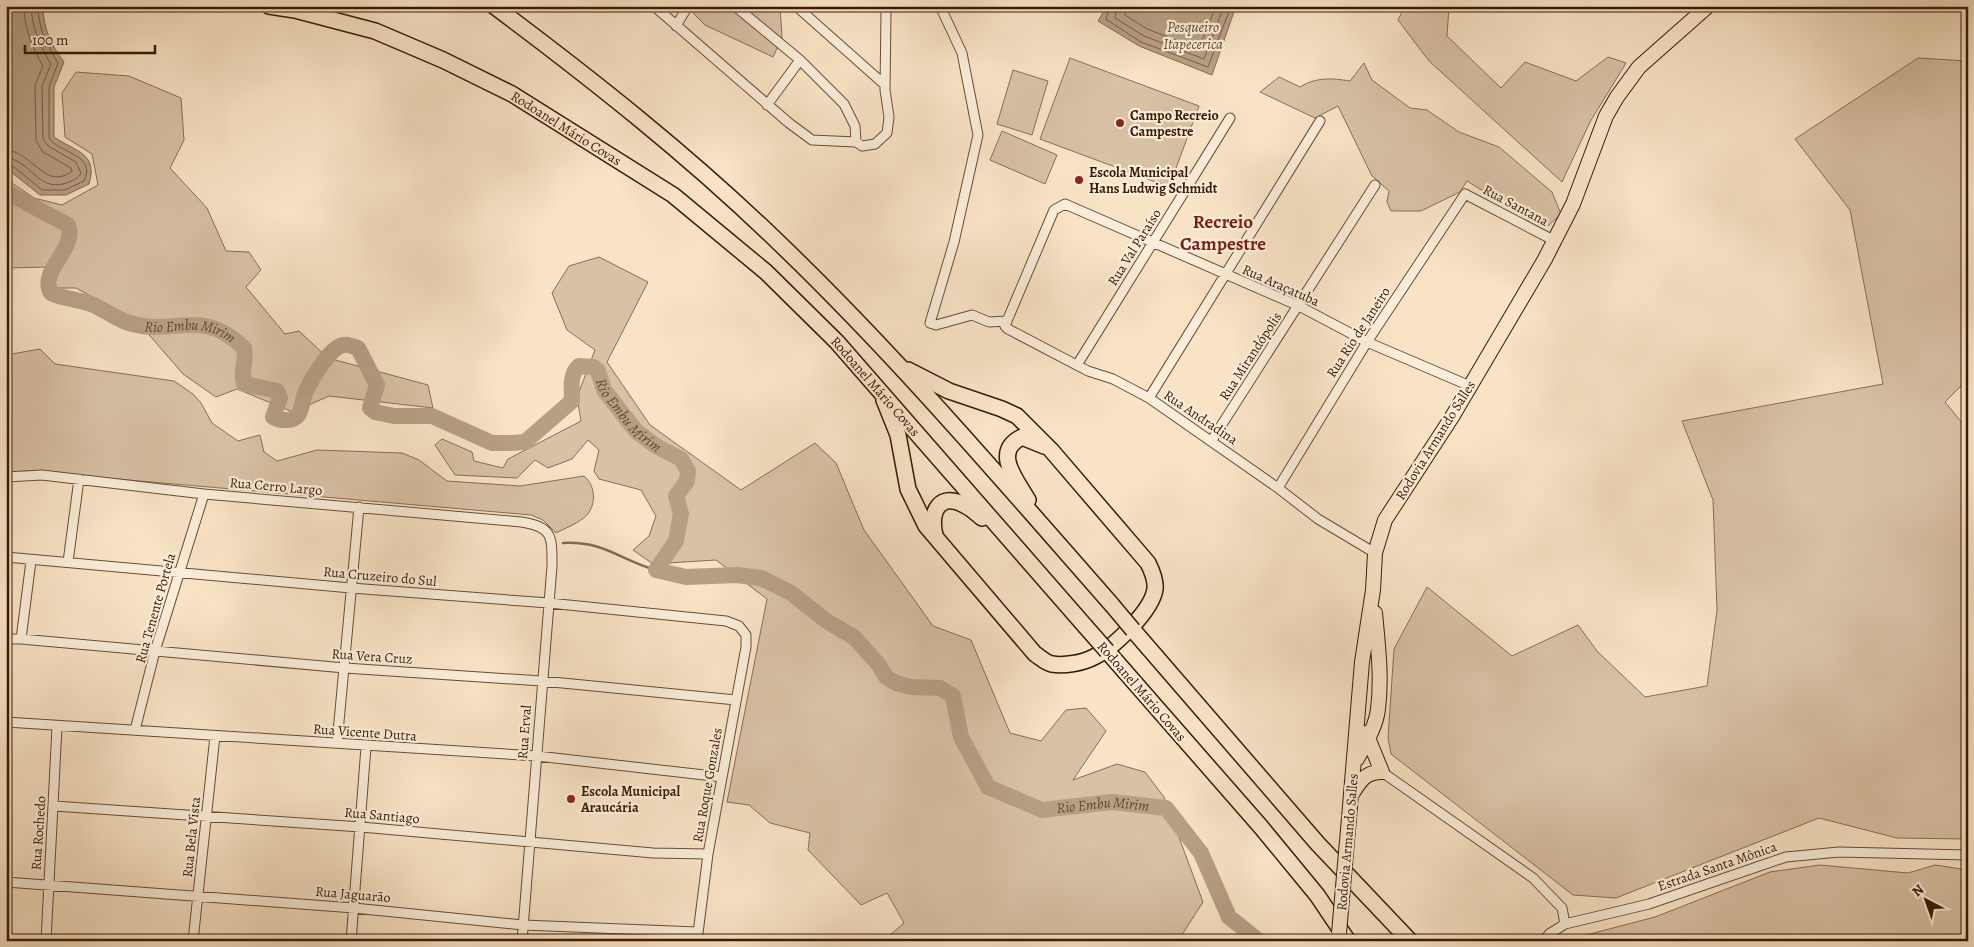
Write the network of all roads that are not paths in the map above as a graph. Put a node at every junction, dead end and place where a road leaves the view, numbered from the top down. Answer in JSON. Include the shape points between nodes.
{"nodes":[{"id":1,"x":269,"y":6,"type":"edge"},
{"id":2,"x":494,"y":6,"type":"edge"},
{"id":3,"x":654,"y":6,"type":"edge"},
{"id":4,"x":688,"y":6,"type":"edge"},
{"id":5,"x":735,"y":6,"type":"edge"},
{"id":6,"x":796,"y":6,"type":"edge"},
{"id":7,"x":884,"y":6,"type":"edge"},
{"id":8,"x":940,"y":6,"type":"edge"},
{"id":9,"x":1708,"y":6,"type":"edge"},
{"id":10,"x":676,"y":26,"type":"junction"},
{"id":11,"x":800,"y":60,"type":"junction"},
{"id":12,"x":885,"y":85,"type":"junction"},
{"id":13,"x":767,"y":105,"type":"junction"},
{"id":14,"x":1230,"y":118,"type":"dead end"},
{"id":15,"x":1320,"y":121,"type":"dead end"},
{"id":16,"x":856,"y":142,"type":"junction"},
{"id":17,"x":1375,"y":185,"type":"dead end"},
{"id":18,"x":1465,"y":194,"type":"joint"},
{"id":19,"x":1555,"y":241,"type":"junction"},
{"id":20,"x":1153,"y":243,"type":"junction"},
{"id":21,"x":1225,"y":275,"type":"junction"},
{"id":22,"x":1298,"y":306,"type":"junction"},
{"id":23,"x":1007,"y":321,"type":"junction"},
{"id":24,"x":1367,"y":342,"type":"junction"},
{"id":25,"x":1078,"y":365,"type":"junction"},
{"id":26,"x":900,"y":367,"type":"junction"},
{"id":27,"x":1470,"y":386,"type":"junction"},
{"id":28,"x":879,"y":389,"type":"junction"},
{"id":29,"x":1149,"y":398,"type":"junction"},
{"id":30,"x":1212,"y":440,"type":"junction"},
{"id":31,"x":1051,"y":450,"type":"junction"},
{"id":32,"x":6,"y":477,"type":"edge"},
{"id":33,"x":79,"y":479,"type":"junction"},
{"id":34,"x":1278,"y":488,"type":"junction"},
{"id":35,"x":204,"y":494,"type":"junction"},
{"id":36,"x":359,"y":507,"type":"junction"},
{"id":37,"x":543,"y":527,"type":"joint"},
{"id":38,"x":1047,"y":531,"type":"junction"},
{"id":39,"x":936,"y":539,"type":"junction"},
{"id":40,"x":1015,"y":545,"type":"junction"},
{"id":41,"x":1375,"y":553,"type":"junction"},
{"id":42,"x":6,"y":557,"type":"edge"},
{"id":43,"x":31,"y":561,"type":"junction"},
{"id":44,"x":68,"y":562,"type":"junction"},
{"id":45,"x":179,"y":572,"type":"junction"},
{"id":46,"x":351,"y":588,"type":"junction"},
{"id":47,"x":1373,"y":590,"type":"junction"},
{"id":48,"x":549,"y":603,"type":"junction"},
{"id":49,"x":746,"y":635,"type":"joint"},
{"id":50,"x":6,"y":639,"type":"edge"},
{"id":51,"x":21,"y":639,"type":"junction"},
{"id":52,"x":155,"y":651,"type":"junction"},
{"id":53,"x":345,"y":668,"type":"junction"},
{"id":54,"x":542,"y":681,"type":"junction"},
{"id":55,"x":736,"y":700,"type":"junction"},
{"id":56,"x":1358,"y":718,"type":"junction"},
{"id":57,"x":6,"y":722,"type":"edge"},
{"id":58,"x":57,"y":727,"type":"junction"},
{"id":59,"x":135,"y":730,"type":"junction"},
{"id":60,"x":215,"y":736,"type":"junction"},
{"id":61,"x":1368,"y":738,"type":"junction"},
{"id":62,"x":337,"y":743,"type":"junction"},
{"id":63,"x":366,"y":746,"type":"junction"},
{"id":64,"x":537,"y":756,"type":"junction"},
{"id":65,"x":1365,"y":757,"type":"junction"},
{"id":66,"x":1353,"y":770,"type":"junction"},
{"id":67,"x":1382,"y":772,"type":"junction"},
{"id":68,"x":722,"y":777,"type":"junction"},
{"id":69,"x":1352,"y":794,"type":"junction"},
{"id":70,"x":54,"y":806,"type":"junction"},
{"id":71,"x":207,"y":816,"type":"junction"},
{"id":72,"x":362,"y":827,"type":"junction"},
{"id":73,"x":529,"y":841,"type":"junction"},
{"id":74,"x":708,"y":854,"type":"junction"},
{"id":75,"x":1968,"y":855,"type":"edge"},
{"id":76,"x":6,"y":882,"type":"edge"},
{"id":77,"x":49,"y":884,"type":"junction"},
{"id":78,"x":198,"y":896,"type":"junction"},
{"id":79,"x":354,"y":908,"type":"junction"},
{"id":80,"x":1565,"y":924,"type":"junction"},
{"id":81,"x":523,"y":925,"type":"junction"},
{"id":82,"x":697,"y":936,"type":"edge"},
{"id":83,"x":46,"y":941,"type":"edge"},
{"id":84,"x":194,"y":941,"type":"edge"},
{"id":85,"x":351,"y":941,"type":"edge"},
{"id":86,"x":522,"y":941,"type":"edge"},
{"id":87,"x":1338,"y":941,"type":"edge"},
{"id":88,"x":1348,"y":941,"type":"edge"},
{"id":89,"x":1410,"y":941,"type":"edge"},
{"id":90,"x":1544,"y":941,"type":"edge"}],
"edges":[{"from":1,"to":28,"type":"highway","name":"Rodoanel Mário Covas","via":[[375,30],[512,94],[590,141],[673,195],[766,272]]},
{"from":2,"to":26,"type":"highway","via":[[580,70],[706,175],[816,279]]},
{"from":3,"to":10,"type":"street"},
{"from":4,"to":10,"type":"street"},
{"from":5,"to":11,"type":"street"},
{"from":6,"to":12,"type":"street"},
{"from":7,"to":12,"type":"street"},
{"from":8,"to":23,"type":"street","via":[[962,53],[978,135],[954,242],[930,323],[936,325],[972,315],[989,322]]},
{"from":9,"to":19,"type":"main road","name":"Rodovia Armando Salles","via":[[1638,67],[1617,97],[1606,116],[1573,204]]},
{"from":10,"to":13,"type":"street"},
{"from":11,"to":13,"type":"street"},
{"from":11,"to":16,"type":"street","via":[[844,104],[855,126]]},
{"from":12,"to":16,"type":"street","via":[[889,116],[887,133],[874,144],[862,146]]},
{"from":13,"to":16,"type":"street","via":[[812,140]]},
{"from":14,"to":20,"type":"street","name":"Rua Val Paraíso"},
{"from":15,"to":21,"type":"street"},
{"from":17,"to":22,"type":"street","name":"Rua Mirandópolis"},
{"from":18,"to":19,"type":"street","name":"Rua Santana"},
{"from":18,"to":24,"type":"street","name":"Rua Rio de Janeiro"},
{"from":19,"to":27,"type":"main road","name":"Rodovia Armando Salles"},
{"from":20,"to":21,"type":"street","name":"Rua Araçatuba"},
{"from":20,"to":23,"type":"street","name":"Rua Araçatuba","via":[[1065,204],[1054,210]]},
{"from":20,"to":25,"type":"street","name":"Rua Val Paraíso"},
{"from":21,"to":22,"type":"street","name":"Rua Araçatuba"},
{"from":21,"to":29,"type":"street"},
{"from":22,"to":24,"type":"street","name":"Rua Araçatuba"},
{"from":22,"to":30,"type":"street","name":"Rua Mirandópolis"},
{"from":23,"to":25,"type":"street","name":"Rua Andradina","via":[[1005,326],[1008,329]]},
{"from":24,"to":27,"type":"street","name":"Rua Araçatuba"},
{"from":24,"to":34,"type":"street","name":"Rua Rio de Janeiro"},
{"from":25,"to":29,"type":"street","name":"Rua Andradina"},
{"from":26,"to":31,"type":"highway","via":[[949,391],[1017,416]]},
{"from":26,"to":38,"type":"highway"},
{"from":27,"to":41,"type":"main road","name":"Rodovia Armando Salles","via":[[1385,520]]},
{"from":28,"to":39,"type":"highway","via":[[898,435],[912,500]]},
{"from":28,"to":40,"type":"highway","name":"Rodoanel Mário Covas"},
{"from":29,"to":30,"type":"street","name":"Rua Andradina"},
{"from":30,"to":34,"type":"street","name":"Rua Andradina"},
{"from":31,"to":38,"type":"highway","via":[[1022,437],[1013,441],[1007,457],[1011,471]]},
{"from":31,"to":39,"type":"highway","via":[[1141,552],[1154,575],[1153,596],[1140,619],[1094,658],[1060,665],[1050,664],[1035,654]]},
{"from":32,"to":33,"type":"street","name":"Rua Cerro Largo","via":[[42,475]]},
{"from":33,"to":35,"type":"street","name":"Rua Cerro Largo"},
{"from":33,"to":44,"type":"street"},
{"from":34,"to":41,"type":"street","name":"Rua Andradina","via":[[1318,519]]},
{"from":35,"to":36,"type":"street","name":"Rua Cerro Largo"},
{"from":35,"to":45,"type":"street","name":"Rua Tenente Portela"},
{"from":36,"to":37,"type":"street","name":"Rua Cerro Largo","via":[[521,522]]},
{"from":36,"to":46,"type":"street"},
{"from":37,"to":48,"type":"street","name":"Rua Erval","via":[[552,545]]},
{"from":38,"to":89,"type":"highway","bridge":true,"via":[[1318,844]]},
{"from":39,"to":40,"type":"highway","via":[[933,512],[946,501],[956,501],[967,506]]},
{"from":40,"to":88,"type":"highway","name":"Rodoanel Mário Covas","bridge":true,"via":[[1261,827],[1317,895]]},
{"from":41,"to":47,"type":"main road","name":"Rodovia Armando Salles"},
{"from":42,"to":43,"type":"street","name":"Rua Cruzeiro do Sul"},
{"from":43,"to":44,"type":"street","name":"Rua Cruzeiro do Sul"},
{"from":43,"to":51,"type":"street"},
{"from":44,"to":45,"type":"street","name":"Rua Cruzeiro do Sul"},
{"from":45,"to":46,"type":"street","name":"Rua Cruzeiro do Sul"},
{"from":45,"to":52,"type":"street","name":"Rua Tenente Portela"},
{"from":46,"to":48,"type":"street","name":"Rua Cruzeiro do Sul"},
{"from":46,"to":53,"type":"street"},
{"from":47,"to":56,"type":"main road","name":"Rodovia Armando Salles","via":[[1362,662]]},
{"from":47,"to":61,"type":"main road","via":[[1379,662],[1378,711]]},
{"from":48,"to":49,"type":"street","name":"Rua Cruzeiro do Sul","via":[[726,621],[739,626]]},
{"from":48,"to":54,"type":"street","name":"Rua Erval"},
{"from":49,"to":55,"type":"street","name":"Rua Roque Gonzales"},
{"from":50,"to":51,"type":"street","name":"Rua Vera Cruz"},
{"from":51,"to":52,"type":"street","name":"Rua Vera Cruz"},
{"from":52,"to":53,"type":"street","name":"Rua Vera Cruz"},
{"from":52,"to":59,"type":"street","name":"Rua Tenente Portela"},
{"from":53,"to":54,"type":"street","name":"Rua Vera Cruz"},
{"from":53,"to":62,"type":"street"},
{"from":54,"to":55,"type":"street","name":"Rua Vera Cruz"},
{"from":54,"to":64,"type":"street","name":"Rua Erval"},
{"from":55,"to":68,"type":"street","name":"Rua Roque Gonzales"},
{"from":56,"to":61,"type":"main road"},
{"from":56,"to":65,"type":"main road","via":[[1358,745]]},
{"from":56,"to":66,"type":"main road","name":"Rodovia Armando Salles"},
{"from":57,"to":58,"type":"street","name":"Rua Vicente Dutra"},
{"from":58,"to":59,"type":"street","name":"Rua Vicente Dutra"},
{"from":58,"to":70,"type":"street","name":"Rua Rochedo"},
{"from":59,"to":60,"type":"street","name":"Rua Vicente Dutra"},
{"from":60,"to":62,"type":"street","name":"Rua Vicente Dutra"},
{"from":60,"to":71,"type":"street","name":"Rua Bela Vista"},
{"from":61,"to":65,"type":"main road"},
{"from":61,"to":67,"type":"main road"},
{"from":62,"to":63,"type":"street","name":"Rua Vicente Dutra"},
{"from":63,"to":64,"type":"street","name":"Rua Vicente Dutra"},
{"from":63,"to":72,"type":"street"},
{"from":64,"to":68,"type":"street","name":"Rua Vicente Dutra"},
{"from":64,"to":73,"type":"street","name":"Rua Erval"},
{"from":65,"to":66,"type":"main road"},
{"from":65,"to":67,"type":"main road"},
{"from":66,"to":69,"type":"main road","name":"Rodovia Armando Salles"},
{"from":67,"to":69,"type":"main road","via":[[1365,775]]},
{"from":67,"to":80,"type":"street","via":[[1532,878],[1562,908]]},
{"from":68,"to":74,"type":"street","name":"Rua Roque Gonzales"},
{"from":69,"to":87,"type":"main road","name":"Rodovia Armando Salles","bridge":true},
{"from":70,"to":71,"type":"street","name":"Rua Santiago"},
{"from":70,"to":77,"type":"street","name":"Rua Rochedo"},
{"from":71,"to":72,"type":"street","name":"Rua Santiago"},
{"from":71,"to":78,"type":"street","name":"Rua Bela Vista"},
{"from":72,"to":73,"type":"street","name":"Rua Santiago"},
{"from":72,"to":79,"type":"street"},
{"from":73,"to":74,"type":"street","name":"Rua Santiago","via":[[653,853]]},
{"from":73,"to":81,"type":"street","name":"Rua Erval"},
{"from":74,"to":82,"type":"street","name":"Rua Roque Gonzales"},
{"from":75,"to":80,"type":"street","name":"Estrada Santa Mônica","via":[[1839,852],[1786,857],[1649,904]]},
{"from":76,"to":77,"type":"street","name":"Rua Jaguarão"},
{"from":77,"to":78,"type":"street","name":"Rua Jaguarão"},
{"from":77,"to":83,"type":"street","name":"Rua Rochedo"},
{"from":78,"to":79,"type":"street","name":"Rua Jaguarão"},
{"from":78,"to":84,"type":"street","name":"Rua Bela Vista"},
{"from":79,"to":81,"type":"street","name":"Rua Jaguarão"},
{"from":79,"to":85,"type":"street"},
{"from":80,"to":90,"type":"street","name":"Estrada Santa Mônica"},
{"from":81,"to":82,"type":"street","name":"Rua Jaguarão"},
{"from":81,"to":86,"type":"street","name":"Rua Erval"}]}
